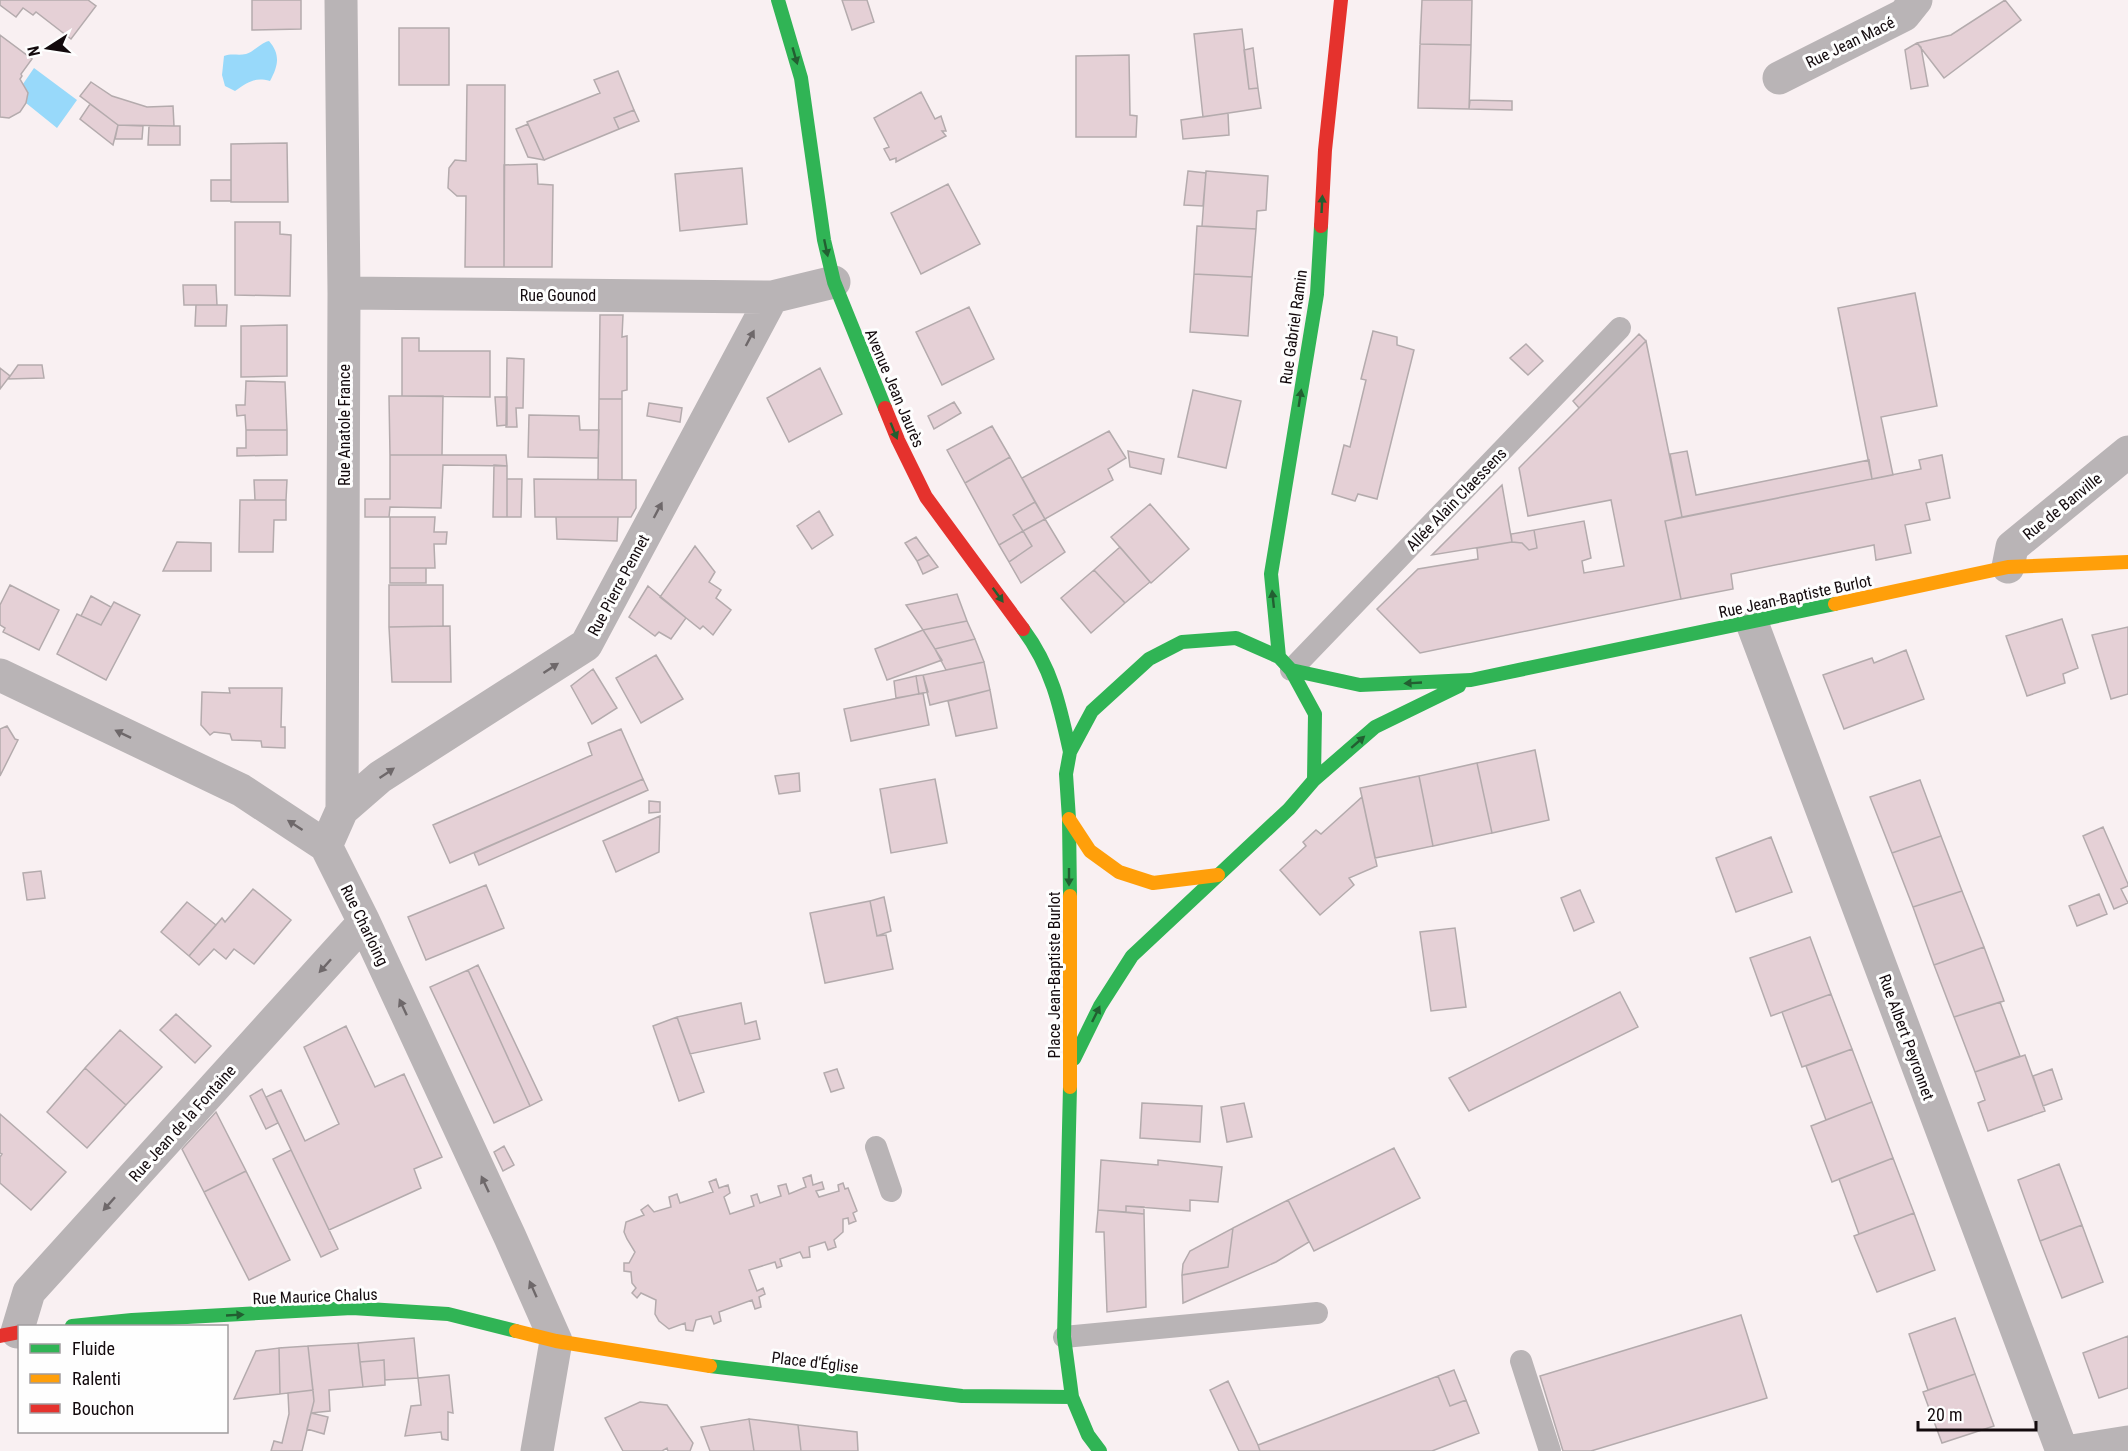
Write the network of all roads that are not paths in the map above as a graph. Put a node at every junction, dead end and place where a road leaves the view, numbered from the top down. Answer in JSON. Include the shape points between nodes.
{"nodes":[{"id":1,"x":341,"y":0,"type":"edge"},
{"id":2,"x":778,"y":0,"type":"edge"},
{"id":3,"x":1341,"y":0,"type":"edge"},
{"id":4,"x":1916,"y":0,"type":"edge"},
{"id":5,"x":1779,"y":78,"type":"dead end"},
{"id":6,"x":834,"y":282,"type":"junction"},
{"id":7,"x":344,"y":293,"type":"junction"},
{"id":8,"x":772,"y":297,"type":"junction"},
{"id":9,"x":1620,"y":328,"type":"dead end"},
{"id":10,"x":2128,"y":452,"type":"edge"},
{"id":11,"x":2128,"y":562,"type":"edge"},
{"id":12,"x":2008,"y":567,"type":"junction"},
{"id":13,"x":1752,"y":623,"type":"junction"},
{"id":14,"x":1285,"y":663,"type":"junction"},
{"id":15,"x":0,"y":675,"type":"edge"},
{"id":16,"x":1471,"y":680,"type":"junction"},
{"id":17,"x":1070,"y":752,"type":"junction"},
{"id":18,"x":1314,"y":780,"type":"junction"},
{"id":19,"x":342,"y":810,"type":"junction"},
{"id":20,"x":1069,"y":819,"type":"junction"},
{"id":21,"x":326,"y":846,"type":"junction"},
{"id":22,"x":1218,"y":875,"type":"junction"},
{"id":23,"x":364,"y":922,"type":"junction"},
{"id":24,"x":1071,"y":1067,"type":"junction"},
{"id":25,"x":876,"y":1147,"type":"dead end"},
{"id":26,"x":891,"y":1191,"type":"dead end"},
{"id":27,"x":1317,"y":1313,"type":"dead end"},
{"id":28,"x":82,"y":1325,"type":"edge"},
{"id":29,"x":12,"y":1334,"type":"edge"},
{"id":30,"x":1064,"y":1337,"type":"junction"},
{"id":31,"x":556,"y":1341,"type":"junction"},
{"id":32,"x":1521,"y":1362,"type":"dead end"},
{"id":33,"x":1072,"y":1397,"type":"junction"},
{"id":34,"x":2128,"y":1442,"type":"edge"},
{"id":35,"x":537,"y":1451,"type":"edge"},
{"id":36,"x":1100,"y":1451,"type":"edge"},
{"id":37,"x":1550,"y":1451,"type":"edge"},
{"id":38,"x":2062,"y":1451,"type":"edge"},
{"id":39,"x":2072,"y":1451,"type":"edge"}],
"edges":[{"from":1,"to":7,"type":"street","name":"Rue Anatole France"},
{"from":2,"to":6,"type":"street","name":"Avenue Jean Jaurès","one_way":true,"via":[[801,78],[824,240]]},
{"from":14,"to":3,"type":"street","name":"Rue Gabriel Ramin","one_way":true,"via":[[1271,574],[1317,294],[1325,150]]},
{"from":4,"to":5,"type":"street","name":"Rue Jean Macé","via":[[1904,15]]},
{"from":6,"to":8,"type":"street","name":"Rue Gounod"},
{"from":6,"to":17,"type":"street","name":"Avenue Jean Jaurès","one_way":true,"via":[[898,440],[926,497],[1036,646],[1057,693]]},
{"from":7,"to":8,"type":"street","name":"Rue Gounod"},
{"from":7,"to":19,"type":"street","name":"Rue Anatole France"},
{"from":19,"to":8,"type":"street","name":"Rue Pierre Pennet","one_way":true,"via":[[380,777],[586,645]]},
{"from":9,"to":14,"type":"lane","name":"Allée Alain Claessens"},
{"from":10,"to":12,"type":"street","name":"Rue de Banville","via":[[2012,547]]},
{"from":11,"to":12,"type":"street","name":"Rue Jean-Baptiste Burlot"},
{"from":12,"to":13,"type":"street","name":"Rue Jean-Baptiste Burlot"},
{"from":13,"to":16,"type":"street","name":"Rue Jean-Baptiste Burlot"},
{"from":13,"to":38,"type":"street","name":"Rue Albert Peyronnet"},
{"from":16,"to":14,"type":"street","name":"Rue Jean-Baptiste Burlot","one_way":true,"via":[[1360,685]]},
{"from":14,"to":17,"type":"street","name":"Place Jean-Baptiste Burlot","via":[[1236,638],[1182,642],[1149,659],[1092,711]]},
{"from":14,"to":18,"type":"street","via":[[1315,714]]},
{"from":21,"to":15,"type":"street","one_way":true,"via":[[241,790]]},
{"from":18,"to":16,"type":"street","name":"Rue Jean-Baptiste Burlot","one_way":true,"via":[[1375,727]]},
{"from":17,"to":20,"type":"street","name":"Place Jean-Baptiste Burlot","via":[[1066,774]]},
{"from":18,"to":22,"type":"street","name":"Place Jean-Baptiste Burlot","via":[[1289,809]]},
{"from":19,"to":21,"type":"street","name":"Rue Anatole France"},
{"from":20,"to":22,"type":"street","via":[[1090,850],[1119,872],[1153,883]]},
{"from":20,"to":24,"type":"street","name":"Place Jean-Baptiste Burlot","one_way":true},
{"from":21,"to":23,"type":"street","name":"Rue Charloing"},
{"from":24,"to":22,"type":"street","name":"Place Jean-Baptiste Burlot","one_way":true,"via":[[1100,1006],[1132,956]]},
{"from":23,"to":29,"type":"street","name":"Rue Jean de la Fontaine","one_way":true,"via":[[28,1292]]},
{"from":31,"to":23,"type":"street","name":"Rue Charloing","one_way":true},
{"from":24,"to":30,"type":"street"},
{"from":25,"to":26,"type":"lane"},
{"from":27,"to":30,"type":"lane"},
{"from":28,"to":31,"type":"street","name":"Rue Maurice Chalus","one_way":true,"via":[[352,1308],[448,1314]]},
{"from":30,"to":33,"type":"street"},
{"from":31,"to":33,"type":"street","name":"Place d'Église","via":[[689,1364],[962,1396]]},
{"from":31,"to":35,"type":"street"},
{"from":32,"to":37,"type":"lane"},
{"from":33,"to":36,"type":"street","via":[[1088,1435]]},
{"from":34,"to":39,"type":"street"}]}
